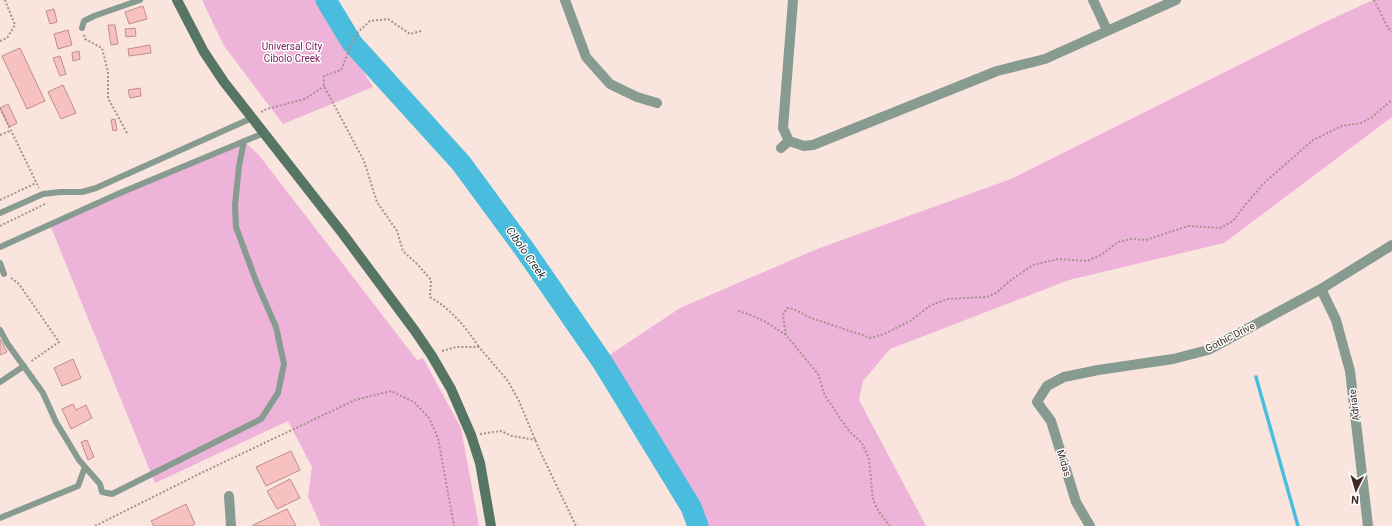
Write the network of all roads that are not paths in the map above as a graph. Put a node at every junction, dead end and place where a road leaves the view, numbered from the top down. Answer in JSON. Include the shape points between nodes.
{"nodes":[{"id":1,"x":140,"y":0,"type":"edge"},
{"id":2,"x":177,"y":0,"type":"edge"},
{"id":3,"x":566,"y":0,"type":"edge"},
{"id":4,"x":793,"y":0,"type":"edge"},
{"id":5,"x":1093,"y":0,"type":"edge"},
{"id":6,"x":1176,"y":0,"type":"edge"},
{"id":7,"x":82,"y":28,"type":"road end"},
{"id":8,"x":1107,"y":30,"type":"junction"},
{"id":9,"x":657,"y":103,"type":"dead end"},
{"id":10,"x":252,"y":118,"type":"junction"},
{"id":11,"x":264,"y":133,"type":"junction"},
{"id":12,"x":244,"y":141,"type":"junction"},
{"id":13,"x":789,"y":141,"type":"junction"},
{"id":14,"x":781,"y":148,"type":"dead end"},
{"id":15,"x":0,"y":213,"type":"edge"},
{"id":16,"x":1392,"y":245,"type":"edge"},
{"id":17,"x":0,"y":247,"type":"edge"},
{"id":18,"x":0,"y":263,"type":"edge"},
{"id":19,"x":4,"y":274,"type":"road end"},
{"id":20,"x":1321,"y":289,"type":"junction"},
{"id":21,"x":0,"y":330,"type":"edge"},
{"id":22,"x":24,"y":366,"type":"junction"},
{"id":23,"x":0,"y":382,"type":"edge"},
{"id":24,"x":1037,"y":402,"type":"joint"},
{"id":25,"x":85,"y":467,"type":"junction"},
{"id":26,"x":229,"y":496,"type":"dead end"},
{"id":27,"x":0,"y":518,"type":"edge"},
{"id":28,"x":231,"y":526,"type":"edge"},
{"id":29,"x":491,"y":526,"type":"edge"},
{"id":30,"x":1090,"y":526,"type":"edge"},
{"id":31,"x":1368,"y":526,"type":"edge"}],
"edges":[{"from":1,"to":7,"type":"lane","via":[[94,16],[84,22]]},
{"from":2,"to":10,"type":"main road","via":[[204,52]]},
{"from":3,"to":9,"type":"street","via":[[586,57],[610,84]]},
{"from":4,"to":13,"type":"street","via":[[783,128]]},
{"from":5,"to":8,"type":"street"},
{"from":6,"to":8,"type":"street"},
{"from":8,"to":13,"type":"street","via":[[1044,59],[997,71],[813,145],[804,146]]},
{"from":10,"to":11,"type":"main road"},
{"from":10,"to":15,"type":"lane","via":[[96,188],[82,192],[42,195]]},
{"from":11,"to":12,"type":"lane"},
{"from":11,"to":29,"type":"main road","via":[[343,234],[432,356],[451,389],[471,435],[480,463]]},
{"from":12,"to":17,"type":"lane"},
{"from":12,"to":25,"type":"lane","via":[[235,205],[236,227],[276,327],[284,364],[278,394],[261,419],[112,494],[102,492],[100,484]]},
{"from":13,"to":14,"type":"street"},
{"from":16,"to":20,"type":"street","name":"Gothic Drive"},
{"from":18,"to":19,"type":"lane"},
{"from":20,"to":24,"type":"street","name":"Gothic Drive","via":[[1208,350],[1173,359],[1064,377],[1047,386]]},
{"from":20,"to":31,"type":"street","name":"Adriate","via":[[1336,320],[1350,371]]},
{"from":21,"to":22,"type":"lane"},
{"from":22,"to":23,"type":"lane"},
{"from":22,"to":25,"type":"lane","via":[[43,393],[56,422]]},
{"from":24,"to":30,"type":"street","name":"Midas","via":[[1051,421],[1076,502]]},
{"from":25,"to":27,"type":"lane","via":[[78,486]]},
{"from":26,"to":28,"type":"street"}]}
